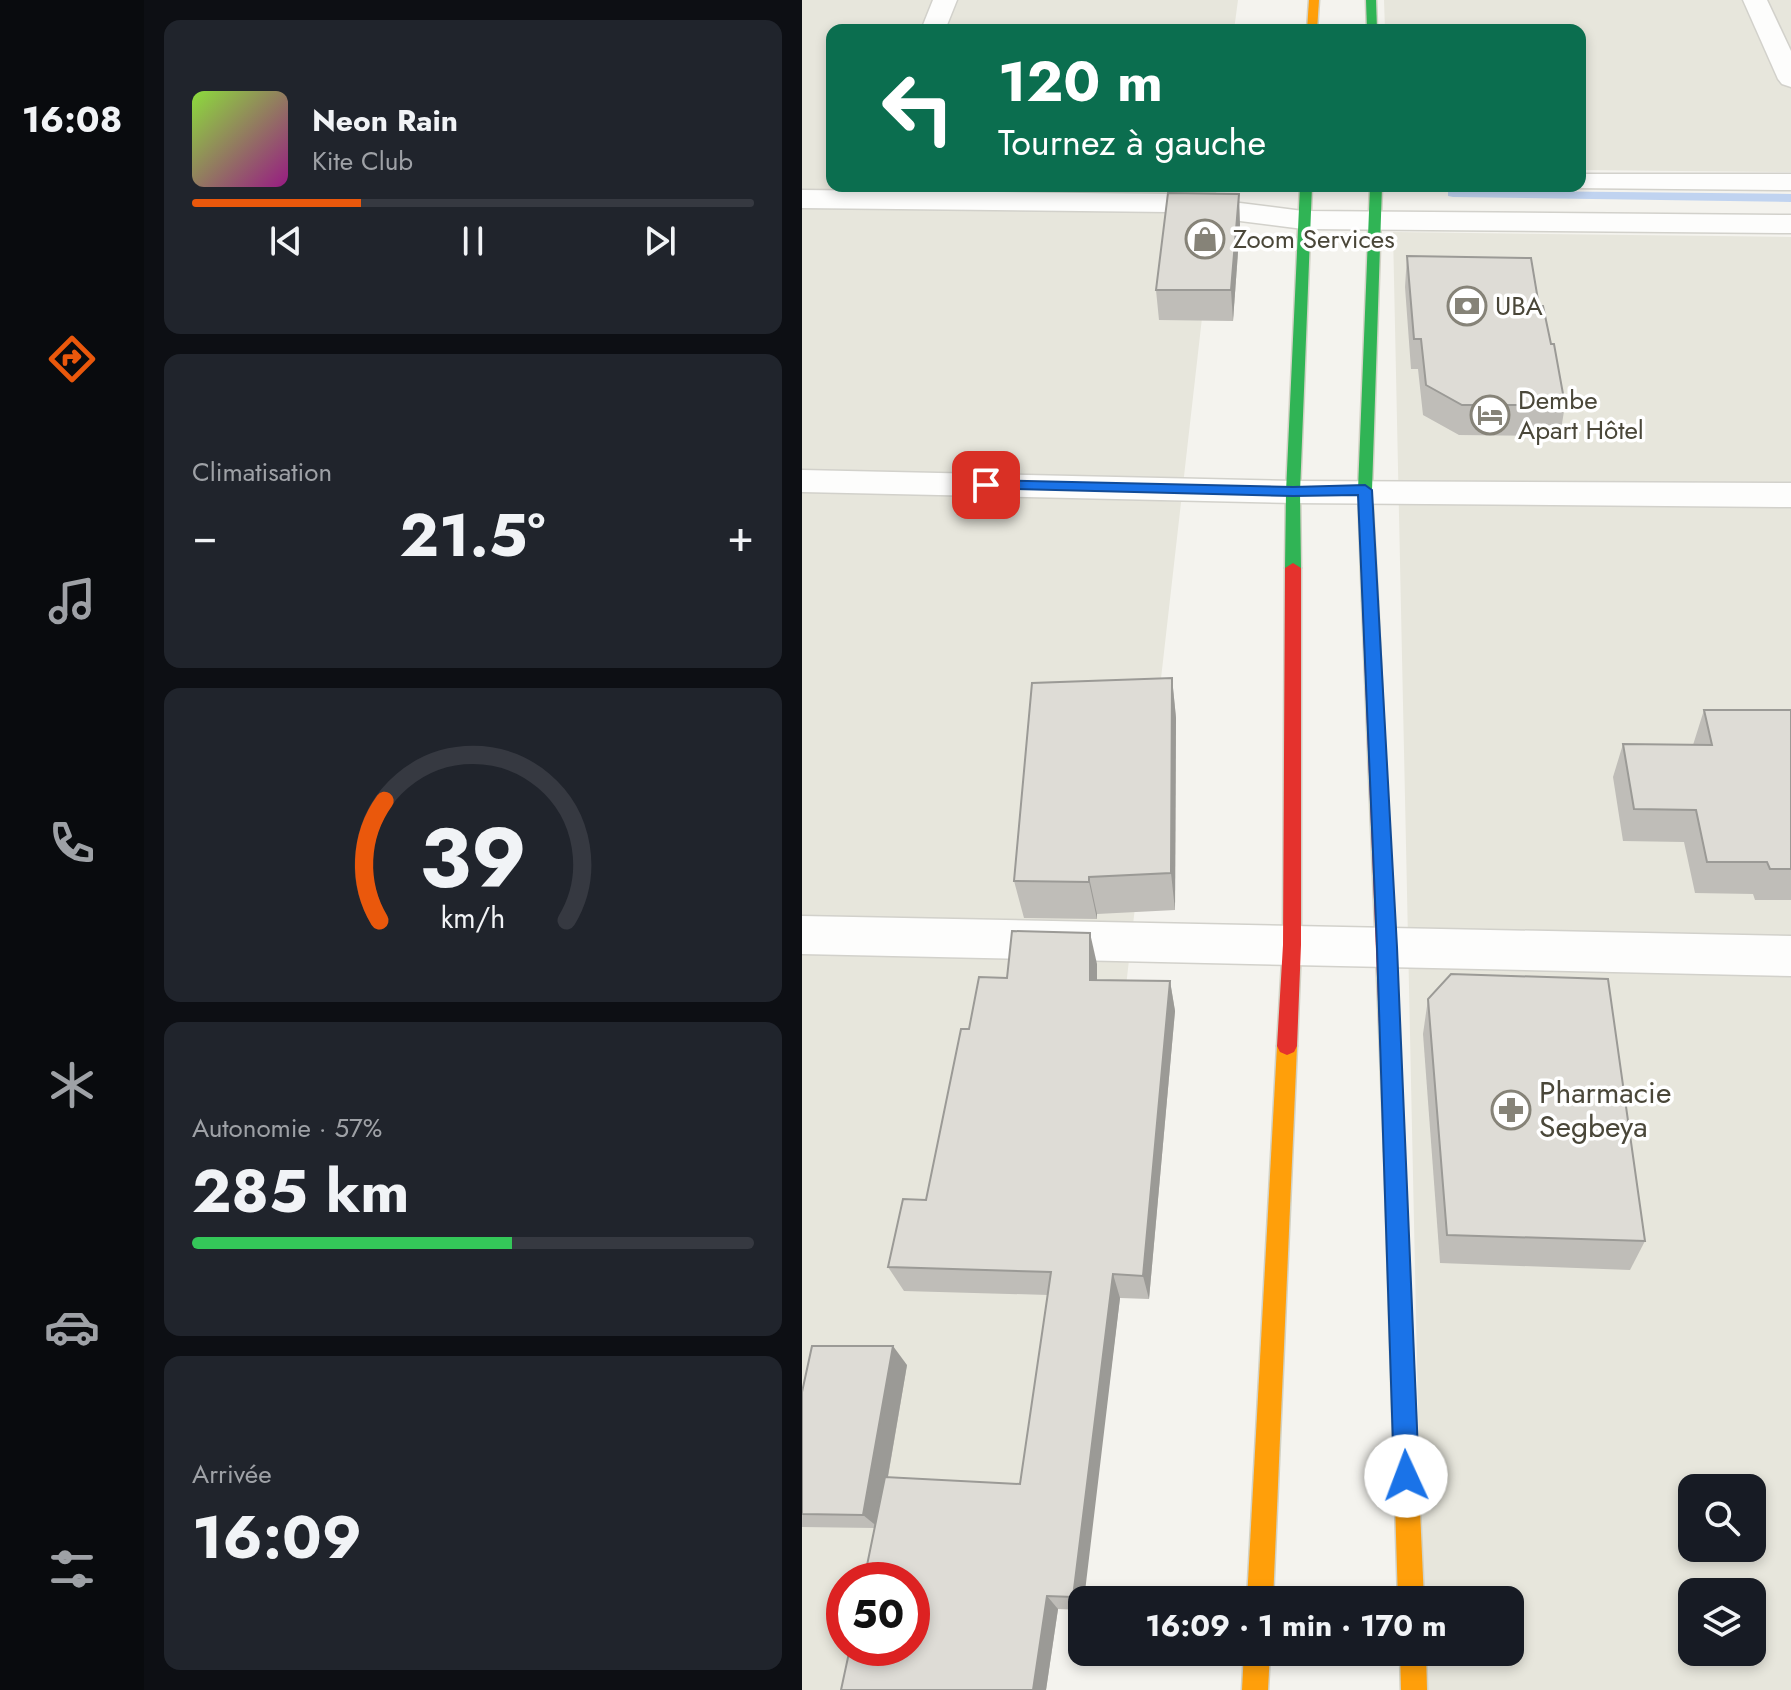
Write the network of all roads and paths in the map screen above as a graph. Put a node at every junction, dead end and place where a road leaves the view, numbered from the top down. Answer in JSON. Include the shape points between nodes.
{"nodes":[{"id":1,"x":931,"y":0,"type":"edge"},
{"id":2,"x":945,"y":0,"type":"edge"},
{"id":3,"x":1314,"y":0,"type":"edge"},
{"id":4,"x":1371,"y":0,"type":"edge"},
{"id":5,"x":1758,"y":8,"type":"edge"},
{"id":6,"x":1791,"y":17,"type":"edge"},
{"id":7,"x":935,"y":24,"type":"edge"},
{"id":8,"x":1312,"y":24,"type":"edge"},
{"id":9,"x":1372,"y":24,"type":"edge"},
{"id":10,"x":1791,"y":79,"type":"edge"},
{"id":11,"x":1586,"y":182,"type":"edge"},
{"id":12,"x":1791,"y":182,"type":"edge"},
{"id":13,"x":1231,"y":192,"type":"edge"},
{"id":14,"x":1307,"y":192,"type":"edge"},
{"id":15,"x":1376,"y":192,"type":"edge"},
{"id":16,"x":872,"y":193,"type":"edge"},
{"id":17,"x":802,"y":199,"type":"edge"},
{"id":18,"x":1168,"y":203,"type":"junction"},
{"id":19,"x":1377,"y":219,"type":"junction"},
{"id":20,"x":1303,"y":220,"type":"junction"},
{"id":21,"x":1791,"y":224,"type":"edge"},
{"id":22,"x":802,"y":481,"type":"edge"},
{"id":23,"x":1365,"y":490,"type":"junction"},
{"id":24,"x":1293,"y":492,"type":"junction"},
{"id":25,"x":1791,"y":495,"type":"edge"},
{"id":26,"x":802,"y":935,"type":"edge"},
{"id":27,"x":1292,"y":945,"type":"junction"},
{"id":28,"x":1387,"y":947,"type":"junction"},
{"id":29,"x":1791,"y":956,"type":"edge"},
{"id":30,"x":1261,"y":1586,"type":"edge"},
{"id":31,"x":1410,"y":1586,"type":"edge"},
{"id":32,"x":1256,"y":1666,"type":"edge"},
{"id":33,"x":1413,"y":1666,"type":"edge"},
{"id":34,"x":1255,"y":1690,"type":"edge"},
{"id":35,"x":1414,"y":1690,"type":"edge"}],
"edges":[{"from":1,"to":2,"type":"street"},
{"from":2,"to":7,"type":"street"},
{"from":3,"to":8,"type":"main road"},
{"from":4,"to":9,"type":"main road"},
{"from":5,"to":6,"type":"street"},
{"from":5,"to":10,"type":"street"},
{"from":11,"to":12,"type":"street"},
{"from":13,"to":18,"type":"street"},
{"from":14,"to":20,"type":"main road"},
{"from":15,"to":19,"type":"main road"},
{"from":16,"to":17,"type":"street"},
{"from":16,"to":18,"type":"street"},
{"from":18,"to":20,"type":"street"},
{"from":19,"to":20,"type":"street"},
{"from":19,"to":21,"type":"street"},
{"from":19,"to":23,"type":"main road"},
{"from":20,"to":24,"type":"main road"},
{"from":22,"to":24,"type":"street"},
{"from":23,"to":24,"type":"street"},
{"from":23,"to":25,"type":"street"},
{"from":23,"to":28,"type":"main road"},
{"from":24,"to":27,"type":"main road"},
{"from":26,"to":27,"type":"street"},
{"from":27,"to":28,"type":"street"},
{"from":27,"to":30,"type":"main road"},
{"from":28,"to":29,"type":"street"},
{"from":28,"to":31,"type":"main road"},
{"from":32,"to":34,"type":"main road"},
{"from":33,"to":35,"type":"main road"}]}
